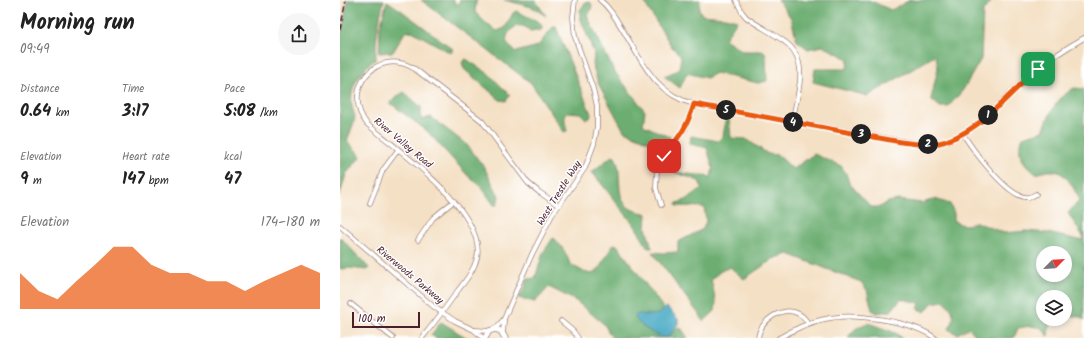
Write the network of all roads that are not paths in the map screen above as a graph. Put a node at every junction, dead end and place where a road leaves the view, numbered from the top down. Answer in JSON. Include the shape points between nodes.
{"nodes":[{"id":1,"x":575,"y":0,"type":"edge"},
{"id":2,"x":600,"y":0,"type":"edge"},
{"id":3,"x":736,"y":0,"type":"edge"},
{"id":4,"x":1084,"y":38,"type":"edge"},
{"id":5,"x":694,"y":104,"type":"junction"},
{"id":6,"x":792,"y":122,"type":"junction"},
{"id":7,"x":963,"y":134,"type":"junction"},
{"id":8,"x":398,"y":150,"type":"junction"},
{"id":9,"x":1036,"y":194,"type":"dead end"},
{"id":10,"x":454,"y":201,"type":"junction"},
{"id":11,"x":370,"y":203,"type":"dead end"},
{"id":12,"x":558,"y":205,"type":"junction"},
{"id":13,"x":661,"y":205,"type":"dead end"},
{"id":14,"x":340,"y":226,"type":"edge"},
{"id":15,"x":418,"y":240,"type":"dead end"},
{"id":16,"x":351,"y":304,"type":"dead end"},
{"id":17,"x":442,"y":313,"type":"junction"},
{"id":18,"x":504,"y":319,"type":"junction"},
{"id":19,"x":561,"y":321,"type":"dead end"},
{"id":20,"x":808,"y":323,"type":"junction"},
{"id":21,"x":495,"y":329,"type":"junction"},
{"id":22,"x":474,"y":330,"type":"junction"},
{"id":23,"x":488,"y":331,"type":"junction"},
{"id":24,"x":504,"y":336,"type":"edge"},
{"id":25,"x":393,"y":338,"type":"edge"},
{"id":26,"x":422,"y":338,"type":"edge"},
{"id":27,"x":484,"y":338,"type":"edge"},
{"id":28,"x":578,"y":338,"type":"edge"},
{"id":29,"x":758,"y":338,"type":"edge"},
{"id":30,"x":779,"y":338,"type":"edge"},
{"id":31,"x":935,"y":338,"type":"edge"}],
"edges":[{"from":1,"to":12,"type":"street","name":"West Trestle Way","via":[[574,30],[595,96],[598,117],[592,151],[585,168]]},
{"from":2,"to":5,"type":"street","via":[[613,14],[657,82],[673,96]]},
{"from":3,"to":6,"type":"street","via":[[746,17],[789,45],[797,55],[801,74]]},
{"from":4,"to":7,"type":"street","via":[[1038,69],[981,122]]},
{"from":5,"to":6,"type":"street"},
{"from":5,"to":13,"type":"street","via":[[685,129],[664,156],[657,170],[656,188]]},
{"from":6,"to":7,"type":"street","via":[[913,143],[934,144]]},
{"from":7,"to":9,"type":"street","via":[[999,181],[1009,190],[1024,197]]},
{"from":8,"to":10,"type":"street","name":"River Valley Road","via":[[434,179]]},
{"from":8,"to":11,"type":"street","via":[[383,170]]},
{"from":8,"to":12,"type":"street","name":"River Valley Road","via":[[367,124],[359,112],[357,102],[358,87],[365,75],[375,67],[391,62],[403,63],[414,69],[474,114],[487,126],[528,182]]},
{"from":10,"to":15,"type":"street","via":[[433,218]]},
{"from":10,"to":17,"type":"street","name":"River Valley Road","via":[[474,231],[478,253],[471,272]]},
{"from":12,"to":18,"type":"street","name":"West Trestle Way","via":[[532,254]]},
{"from":14,"to":17,"type":"street","name":"Riverwoods Parkway"},
{"from":16,"to":25,"type":"street"},
{"from":17,"to":22,"type":"street","name":"Riverwoods Parkway"},
{"from":17,"to":26,"type":"street","name":"River Valley Road"},
{"from":18,"to":21,"type":"street","name":"West Trestle Way"},
{"from":18,"to":24,"type":"street","name":"West Trestle Way"},
{"from":19,"to":28,"type":"street","via":[[573,330]]},
{"from":20,"to":29,"type":"street","via":[[798,314],[779,314],[763,325]]},
{"from":20,"to":30,"type":"street"},
{"from":20,"to":31,"type":"street","via":[[833,317],[856,317],[903,324]]},
{"from":21,"to":23,"type":"street"},
{"from":21,"to":24,"type":"street"},
{"from":22,"to":23,"type":"street","name":"Riverwoods Parkway"},
{"from":22,"to":27,"type":"street","name":"Riverwoods Parkway"},
{"from":23,"to":27,"type":"street"}]}
